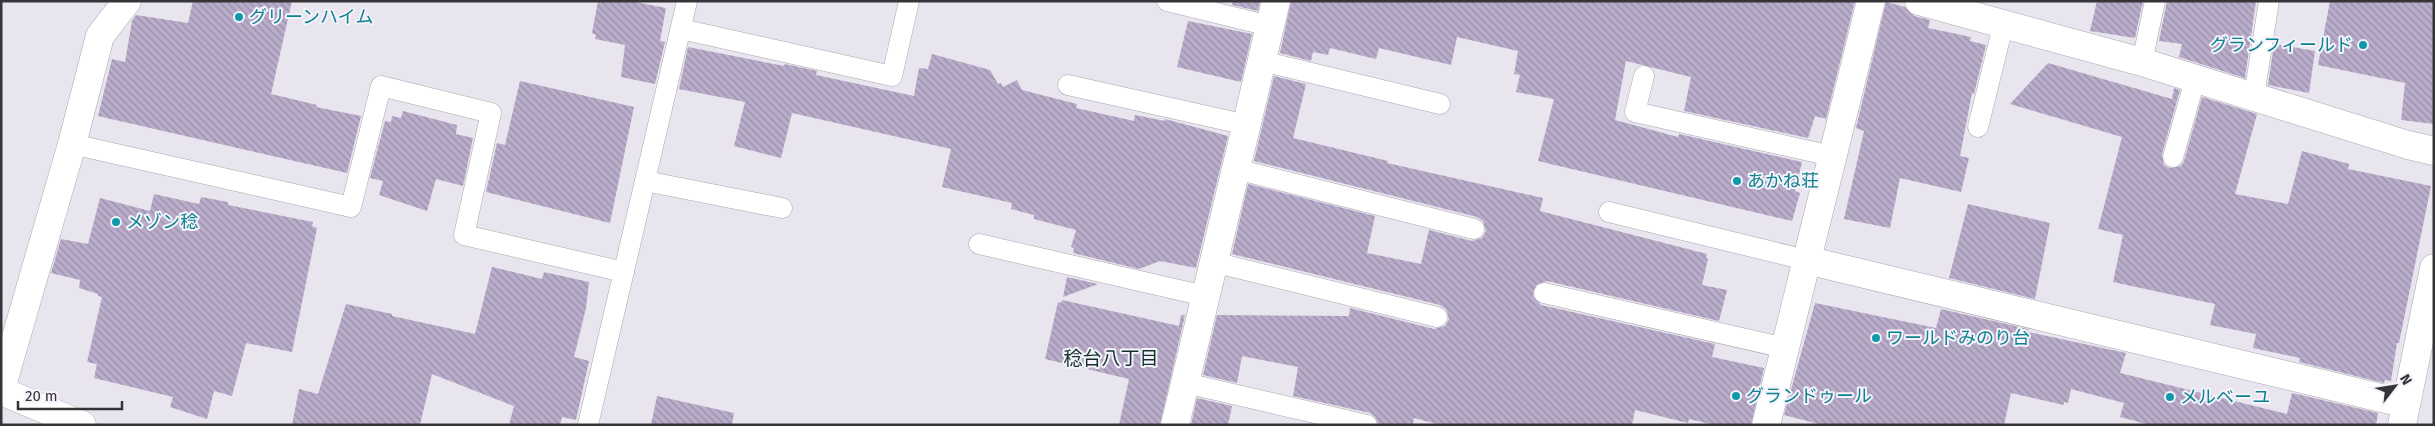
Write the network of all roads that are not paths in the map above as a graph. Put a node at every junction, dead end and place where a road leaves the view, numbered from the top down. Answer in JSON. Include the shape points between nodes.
{"nodes":[{"id":1,"x":127,"y":1,"type":"edge"},
{"id":2,"x":687,"y":1,"type":"edge"},
{"id":3,"x":909,"y":1,"type":"edge"},
{"id":4,"x":1167,"y":1,"type":"edge"},
{"id":5,"x":1871,"y":1,"type":"edge"},
{"id":6,"x":1919,"y":1,"type":"edge"},
{"id":7,"x":2155,"y":1,"type":"edge"},
{"id":8,"x":2269,"y":1,"type":"edge"},
{"id":9,"x":1273,"y":14,"type":"edge"},
{"id":10,"x":2003,"y":26,"type":"junction"},
{"id":11,"x":681,"y":28,"type":"junction"},
{"id":12,"x":1262,"y":60,"type":"junction"},
{"id":13,"x":2142,"y":62,"type":"junction"},
{"id":14,"x":1644,"y":76,"type":"dead end"},
{"id":15,"x":2195,"y":80,"type":"junction"},
{"id":16,"x":1068,"y":85,"type":"dead end"},
{"id":17,"x":2254,"y":96,"type":"junction"},
{"id":18,"x":1440,"y":104,"type":"dead end"},
{"id":19,"x":1247,"y":125,"type":"junction"},
{"id":20,"x":1978,"y":127,"type":"dead end"},
{"id":21,"x":72,"y":144,"type":"junction"},
{"id":22,"x":2434,"y":151,"type":"edge"},
{"id":23,"x":1832,"y":156,"type":"junction"},
{"id":24,"x":2173,"y":157,"type":"dead end"},
{"id":25,"x":1236,"y":169,"type":"junction"},
{"id":26,"x":645,"y":181,"type":"junction"},
{"id":27,"x":782,"y":208,"type":"dead end"},
{"id":28,"x":1609,"y":212,"type":"dead end"},
{"id":29,"x":1474,"y":229,"type":"dead end"},
{"id":30,"x":979,"y":244,"type":"dead end"},
{"id":31,"x":1806,"y":260,"type":"junction"},
{"id":32,"x":1213,"y":262,"type":"junction"},
{"id":33,"x":2434,"y":268,"type":"edge"},
{"id":34,"x":624,"y":272,"type":"junction"},
{"id":35,"x":1544,"y":294,"type":"dead end"},
{"id":36,"x":1205,"y":296,"type":"junction"},
{"id":37,"x":1437,"y":317,"type":"dead end"},
{"id":38,"x":1785,"y":348,"type":"junction"},
{"id":39,"x":1185,"y":383,"type":"junction"},
{"id":40,"x":1,"y":390,"type":"edge"},
{"id":41,"x":2404,"y":414,"type":"edge"},
{"id":42,"x":82,"y":425,"type":"edge"},
{"id":43,"x":588,"y":425,"type":"edge"},
{"id":44,"x":1175,"y":425,"type":"edge"},
{"id":45,"x":1367,"y":425,"type":"edge"},
{"id":46,"x":1766,"y":425,"type":"edge"}],
"edges":[{"from":1,"to":21,"type":"street","via":[[100,36]]},
{"from":2,"to":11,"type":"lane"},
{"from":3,"to":11,"type":"lane","via":[[892,76]]},
{"from":4,"to":9,"type":"lane"},
{"from":5,"to":23,"type":"street"},
{"from":6,"to":10,"type":"street"},
{"from":7,"to":13,"type":"lane"},
{"from":8,"to":17,"type":"lane"},
{"from":9,"to":12,"type":"street"},
{"from":10,"to":13,"type":"street"},
{"from":10,"to":20,"type":"lane"},
{"from":11,"to":26,"type":"lane"},
{"from":12,"to":18,"type":"lane"},
{"from":12,"to":19,"type":"street"},
{"from":13,"to":15,"type":"street"},
{"from":14,"to":23,"type":"lane","via":[[1635,112]]},
{"from":15,"to":17,"type":"street"},
{"from":15,"to":24,"type":"lane"},
{"from":16,"to":19,"type":"lane"},
{"from":17,"to":22,"type":"street"},
{"from":19,"to":25,"type":"street"},
{"from":21,"to":34,"type":"lane","via":[[350,207],[381,86],[491,113],[464,235]]},
{"from":21,"to":40,"type":"street"},
{"from":23,"to":31,"type":"street"},
{"from":25,"to":29,"type":"lane"},
{"from":25,"to":32,"type":"street"},
{"from":26,"to":27,"type":"lane"},
{"from":26,"to":34,"type":"lane"},
{"from":28,"to":31,"type":"lane"},
{"from":30,"to":36,"type":"lane"},
{"from":31,"to":38,"type":"street"},
{"from":31,"to":41,"type":"street"},
{"from":32,"to":36,"type":"street"},
{"from":32,"to":37,"type":"lane"},
{"from":33,"to":41,"type":"street"},
{"from":34,"to":43,"type":"lane"},
{"from":35,"to":38,"type":"lane"},
{"from":36,"to":39,"type":"street"},
{"from":38,"to":46,"type":"street"},
{"from":39,"to":44,"type":"street"},
{"from":39,"to":45,"type":"lane"},
{"from":40,"to":42,"type":"street"}]}
